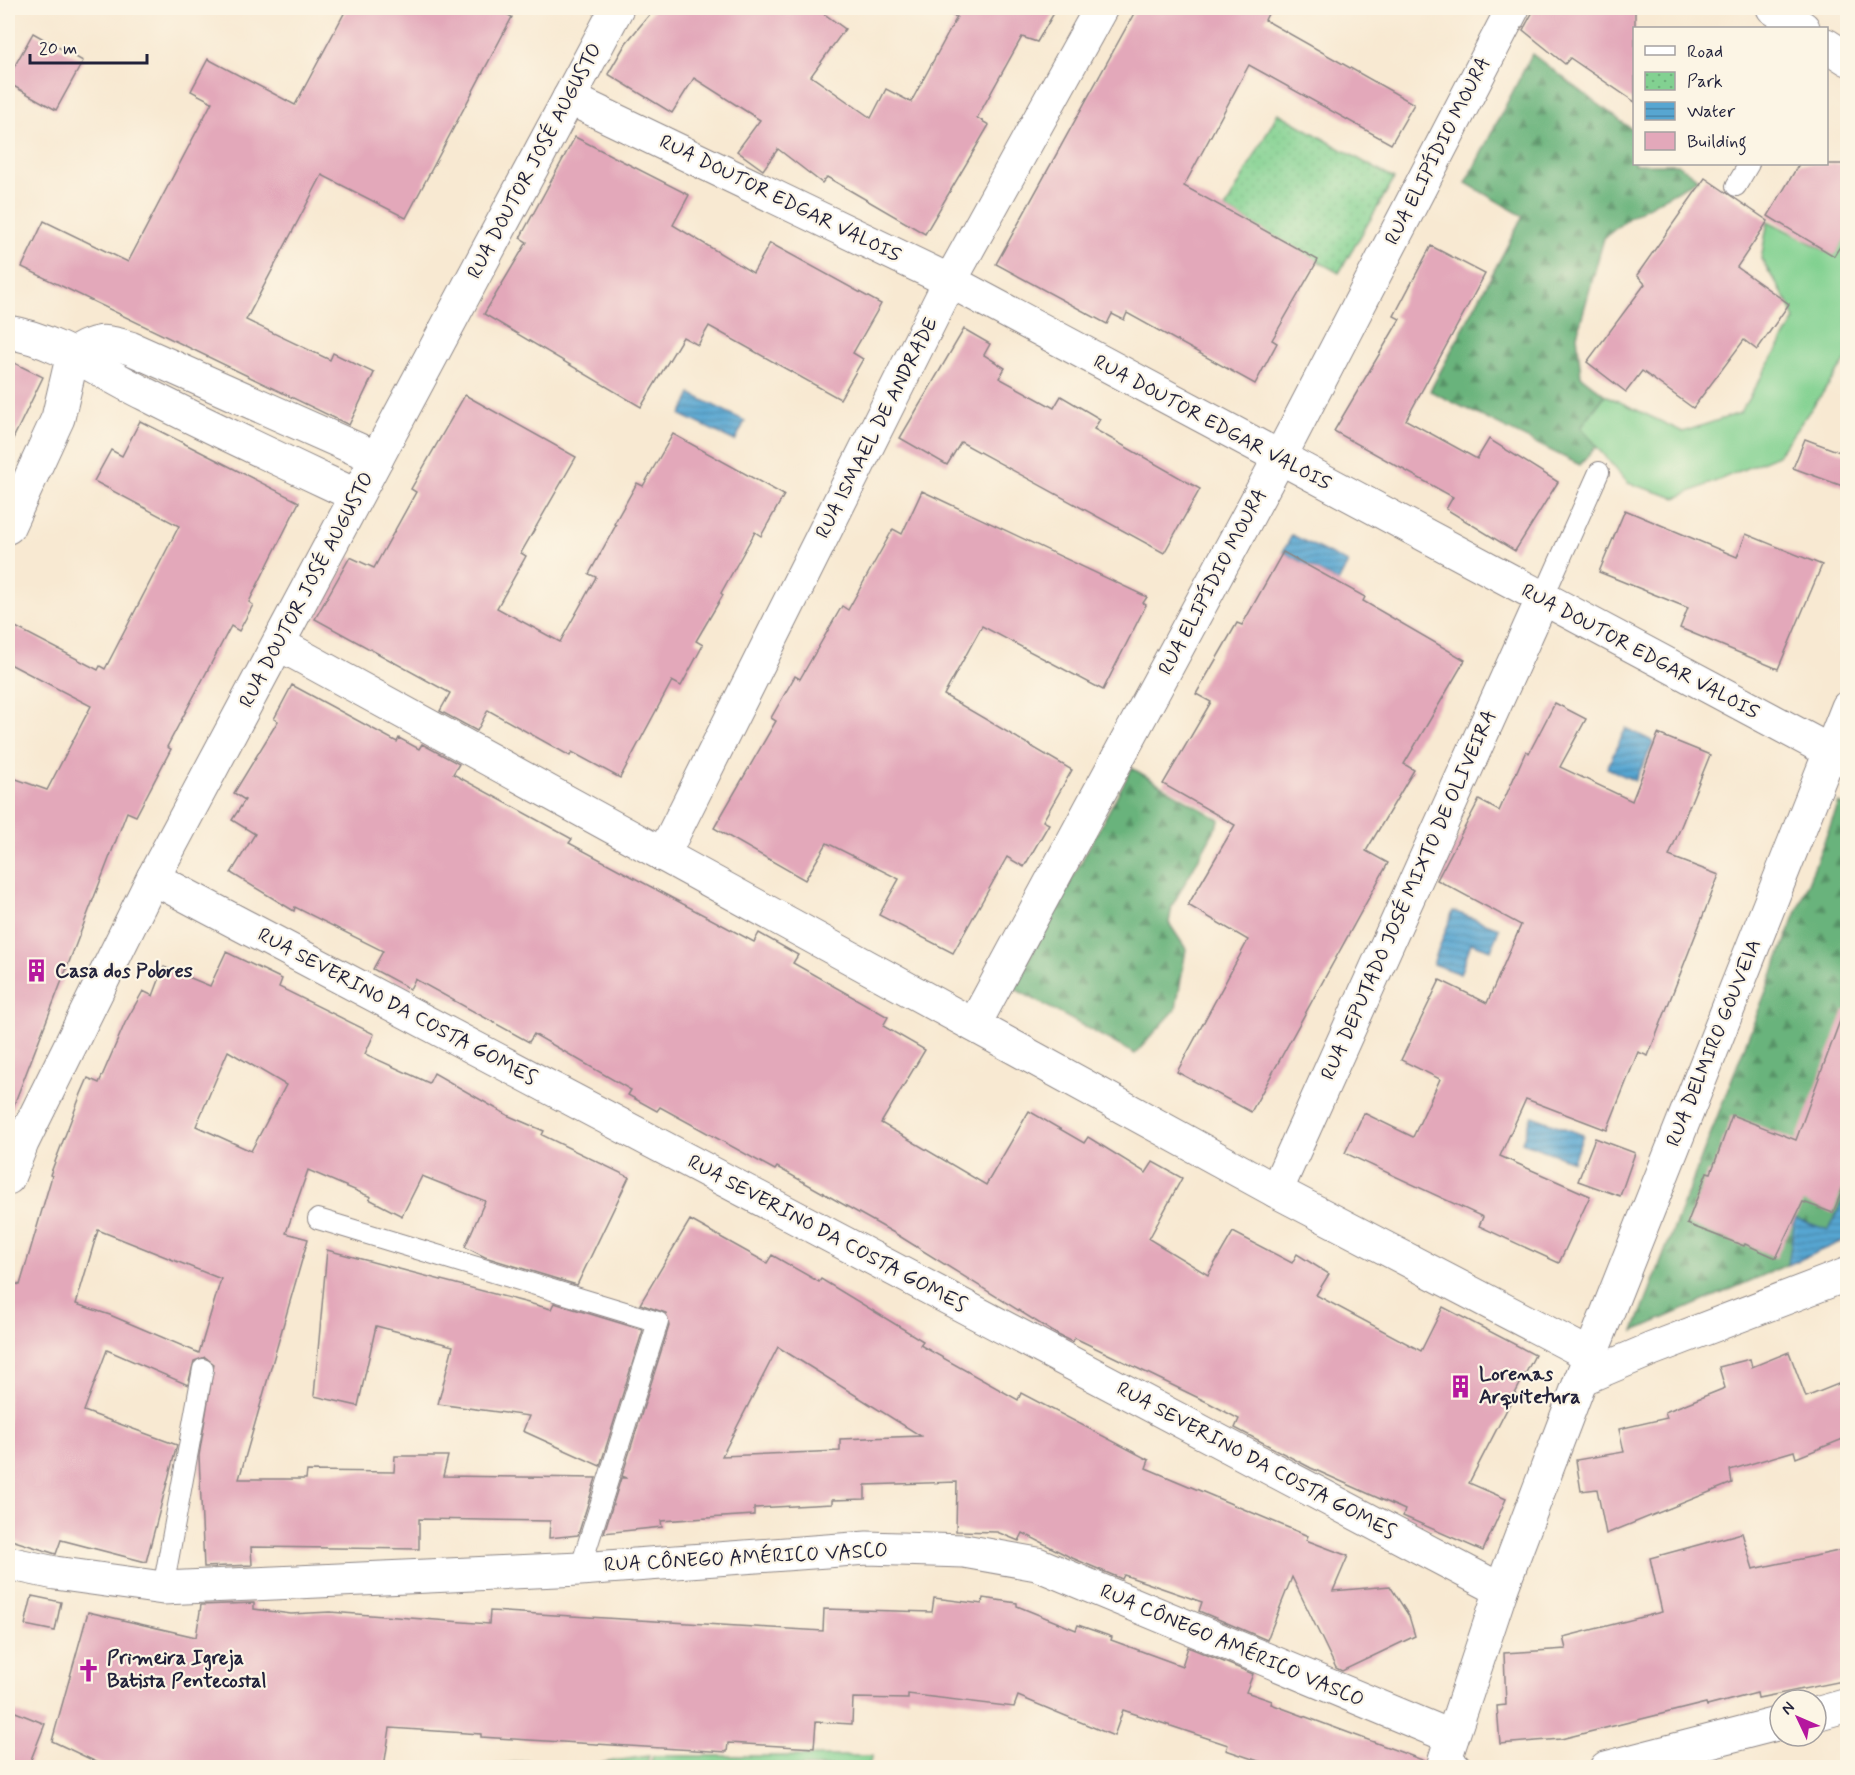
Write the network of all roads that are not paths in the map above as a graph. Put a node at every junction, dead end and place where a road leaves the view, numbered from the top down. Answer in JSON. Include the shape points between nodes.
{"nodes":[{"id":1,"x":616,"y":8,"type":"edge"},
{"id":2,"x":1101,"y":8,"type":"edge"},
{"id":3,"x":1512,"y":8,"type":"edge"},
{"id":4,"x":1773,"y":8,"type":"edge"},
{"id":5,"x":1802,"y":27,"type":"edge"},
{"id":6,"x":1828,"y":46,"type":"edge"},
{"id":7,"x":1848,"y":59,"type":"edge"},
{"id":8,"x":569,"y":98,"type":"junction"},
{"id":9,"x":1748,"y":165,"type":"edge"},
{"id":10,"x":1736,"y":186,"type":"dead end"},
{"id":11,"x":950,"y":281,"type":"junction"},
{"id":12,"x":8,"y":332,"type":"edge"},
{"id":13,"x":73,"y":354,"type":"junction"},
{"id":14,"x":377,"y":458,"type":"junction"},
{"id":15,"x":1279,"y":459,"type":"junction"},
{"id":16,"x":1599,"y":472,"type":"dead end"},
{"id":17,"x":355,"y":495,"type":"junction"},
{"id":18,"x":8,"y":527,"type":"edge"},
{"id":19,"x":1542,"y":600,"type":"junction"},
{"id":20,"x":279,"y":644,"type":"junction"},
{"id":21,"x":1848,"y":707,"type":"edge"},
{"id":22,"x":1839,"y":756,"type":"edge"},
{"id":23,"x":663,"y":855,"type":"junction"},
{"id":24,"x":153,"y":878,"type":"junction"},
{"id":25,"x":974,"y":1025,"type":"junction"},
{"id":26,"x":10,"y":1166,"type":"edge"},
{"id":27,"x":1276,"y":1191,"type":"junction"},
{"id":28,"x":318,"y":1219,"type":"dead end"},
{"id":29,"x":1848,"y":1274,"type":"edge"},
{"id":30,"x":1586,"y":1367,"type":"junction"},
{"id":31,"x":203,"y":1369,"type":"dead end"},
{"id":32,"x":8,"y":1563,"type":"edge"},
{"id":33,"x":580,"y":1569,"type":"junction"},
{"id":34,"x":163,"y":1588,"type":"junction"},
{"id":35,"x":1501,"y":1590,"type":"junction"},
{"id":36,"x":1848,"y":1706,"type":"edge"},
{"id":37,"x":1828,"y":1711,"type":"edge"},
{"id":38,"x":1768,"y":1726,"type":"edge"},
{"id":39,"x":1448,"y":1759,"type":"edge"},
{"id":40,"x":1606,"y":1767,"type":"edge"}],
"edges":[{"from":1,"to":8,"type":"street","name":"RUA DOUTOR JOSÉ AUGUSTO"},
{"from":2,"to":11,"type":"street","name":"RUA ISMAEL DE ANDRADE"},
{"from":3,"to":15,"type":"street","name":"RUA ELIPÍDIO MOURA"},
{"from":4,"to":5,"type":"street"},
{"from":6,"to":7,"type":"street"},
{"from":8,"to":11,"type":"street","name":"RUA DOUTOR EDGAR VALOIS"},
{"from":8,"to":14,"type":"street","name":"RUA DOUTOR JOSÉ AUGUSTO"},
{"from":9,"to":10,"type":"lane"},
{"from":11,"to":15,"type":"street","name":"RUA DOUTOR EDGAR VALOIS"},
{"from":11,"to":23,"type":"street","name":"RUA ISMAEL DE ANDRADE"},
{"from":12,"to":13,"type":"street"},
{"from":13,"to":14,"type":"street","via":[[94,342],[108,340]]},
{"from":13,"to":17,"type":"street","via":[[92,368]]},
{"from":13,"to":18,"type":"street","via":[[58,418]]},
{"from":14,"to":17,"type":"street","name":"RUA DOUTOR JOSÉ AUGUSTO"},
{"from":15,"to":19,"type":"street","name":"RUA DOUTOR EDGAR VALOIS"},
{"from":15,"to":25,"type":"street","name":"RUA ELIPÍDIO MOURA"},
{"from":16,"to":19,"type":"lane"},
{"from":17,"to":20,"type":"street","name":"RUA DOUTOR JOSÉ AUGUSTO"},
{"from":19,"to":22,"type":"street","name":"RUA DOUTOR EDGAR VALOIS"},
{"from":19,"to":27,"type":"street","name":"RUA DEPUTADO JOSÉ MIXTO DE OLIVEIRA"},
{"from":20,"to":23,"type":"street"},
{"from":20,"to":24,"type":"street","name":"RUA DOUTOR JOSÉ AUGUSTO"},
{"from":21,"to":22,"type":"street","name":"RUA DELMIRO GOUVEIA"},
{"from":22,"to":30,"type":"street","name":"RUA DELMIRO GOUVEIA"},
{"from":23,"to":25,"type":"street"},
{"from":24,"to":26,"type":"street","name":"RUA DOUTOR JOSÉ AUGUSTO"},
{"from":24,"to":35,"type":"street","name":"RUA SEVERINO DA COSTA GOMES"},
{"from":25,"to":27,"type":"street"},
{"from":27,"to":30,"type":"street"},
{"from":28,"to":33,"type":"lane","via":[[658,1322]]},
{"from":29,"to":30,"type":"street","via":[[1652,1349]]},
{"from":30,"to":35,"type":"street","name":"RUA DELMIRO GOUVEIA"},
{"from":31,"to":34,"type":"lane"},
{"from":32,"to":34,"type":"street","name":"RUA CÔNEGO AMÉRICO VASCO"},
{"from":33,"to":34,"type":"street","name":"RUA CÔNEGO AMÉRICO VASCO"},
{"from":33,"to":39,"type":"street","name":"RUA CÔNEGO AMÉRICO VASCO","via":[[867,1548],[964,1551],[1037,1564]]},
{"from":35,"to":39,"type":"street","name":"RUA DELMIRO GOUVEIA"},
{"from":36,"to":37,"type":"street"},
{"from":38,"to":40,"type":"street"}]}
